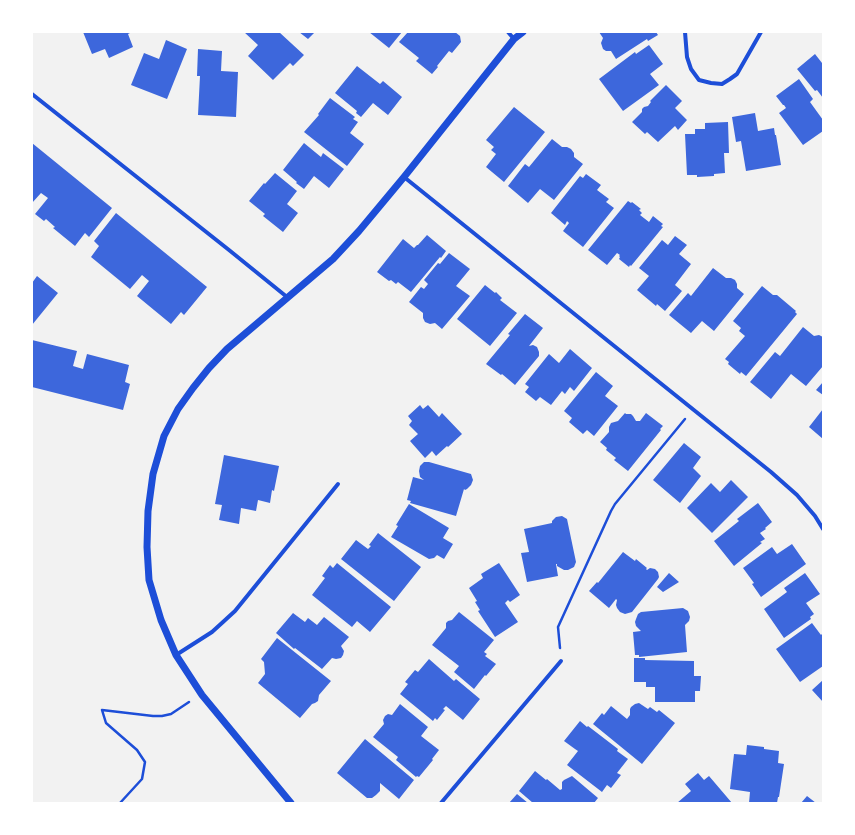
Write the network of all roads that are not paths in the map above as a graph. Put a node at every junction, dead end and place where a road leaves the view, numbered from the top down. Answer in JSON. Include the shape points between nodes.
{"nodes":[{"id":1,"x":508,"y":32,"type":"edge"},
{"id":2,"x":523,"y":32,"type":"edge"},
{"id":3,"x":685,"y":32,"type":"edge"},
{"id":4,"x":761,"y":32,"type":"edge"},
{"id":5,"x":514,"y":39,"type":"junction"},
{"id":6,"x":32,"y":94,"type":"edge"},
{"id":7,"x":404,"y":177,"type":"junction"},
{"id":8,"x":287,"y":297,"type":"junction"},
{"id":9,"x":338,"y":484,"type":"dead end"},
{"id":10,"x":823,"y":529,"type":"edge"},
{"id":11,"x":176,"y":655,"type":"junction"},
{"id":12,"x":561,"y":661,"type":"road end"},
{"id":13,"x":291,"y":803,"type":"edge"},
{"id":14,"x":441,"y":803,"type":"edge"}],
"edges":[{"from":1,"to":5,"type":"street"},
{"from":2,"to":5,"type":"street"},
{"from":3,"to":4,"type":"street","via":[[687,57],[691,69],[699,80],[722,84],[737,74]]},
{"from":5,"to":7,"type":"street"},
{"from":6,"to":8,"type":"street"},
{"from":7,"to":8,"type":"street","via":[[333,259]]},
{"from":7,"to":10,"type":"street","via":[[771,472],[797,495]]},
{"from":8,"to":11,"type":"street","via":[[209,368],[178,409],[164,436],[153,474],[146,547],[149,580],[161,620]]},
{"from":9,"to":11,"type":"street","via":[[231,615],[212,632]]},
{"from":11,"to":13,"type":"street","via":[[202,695]]},
{"from":12,"to":14,"type":"street"}]}
